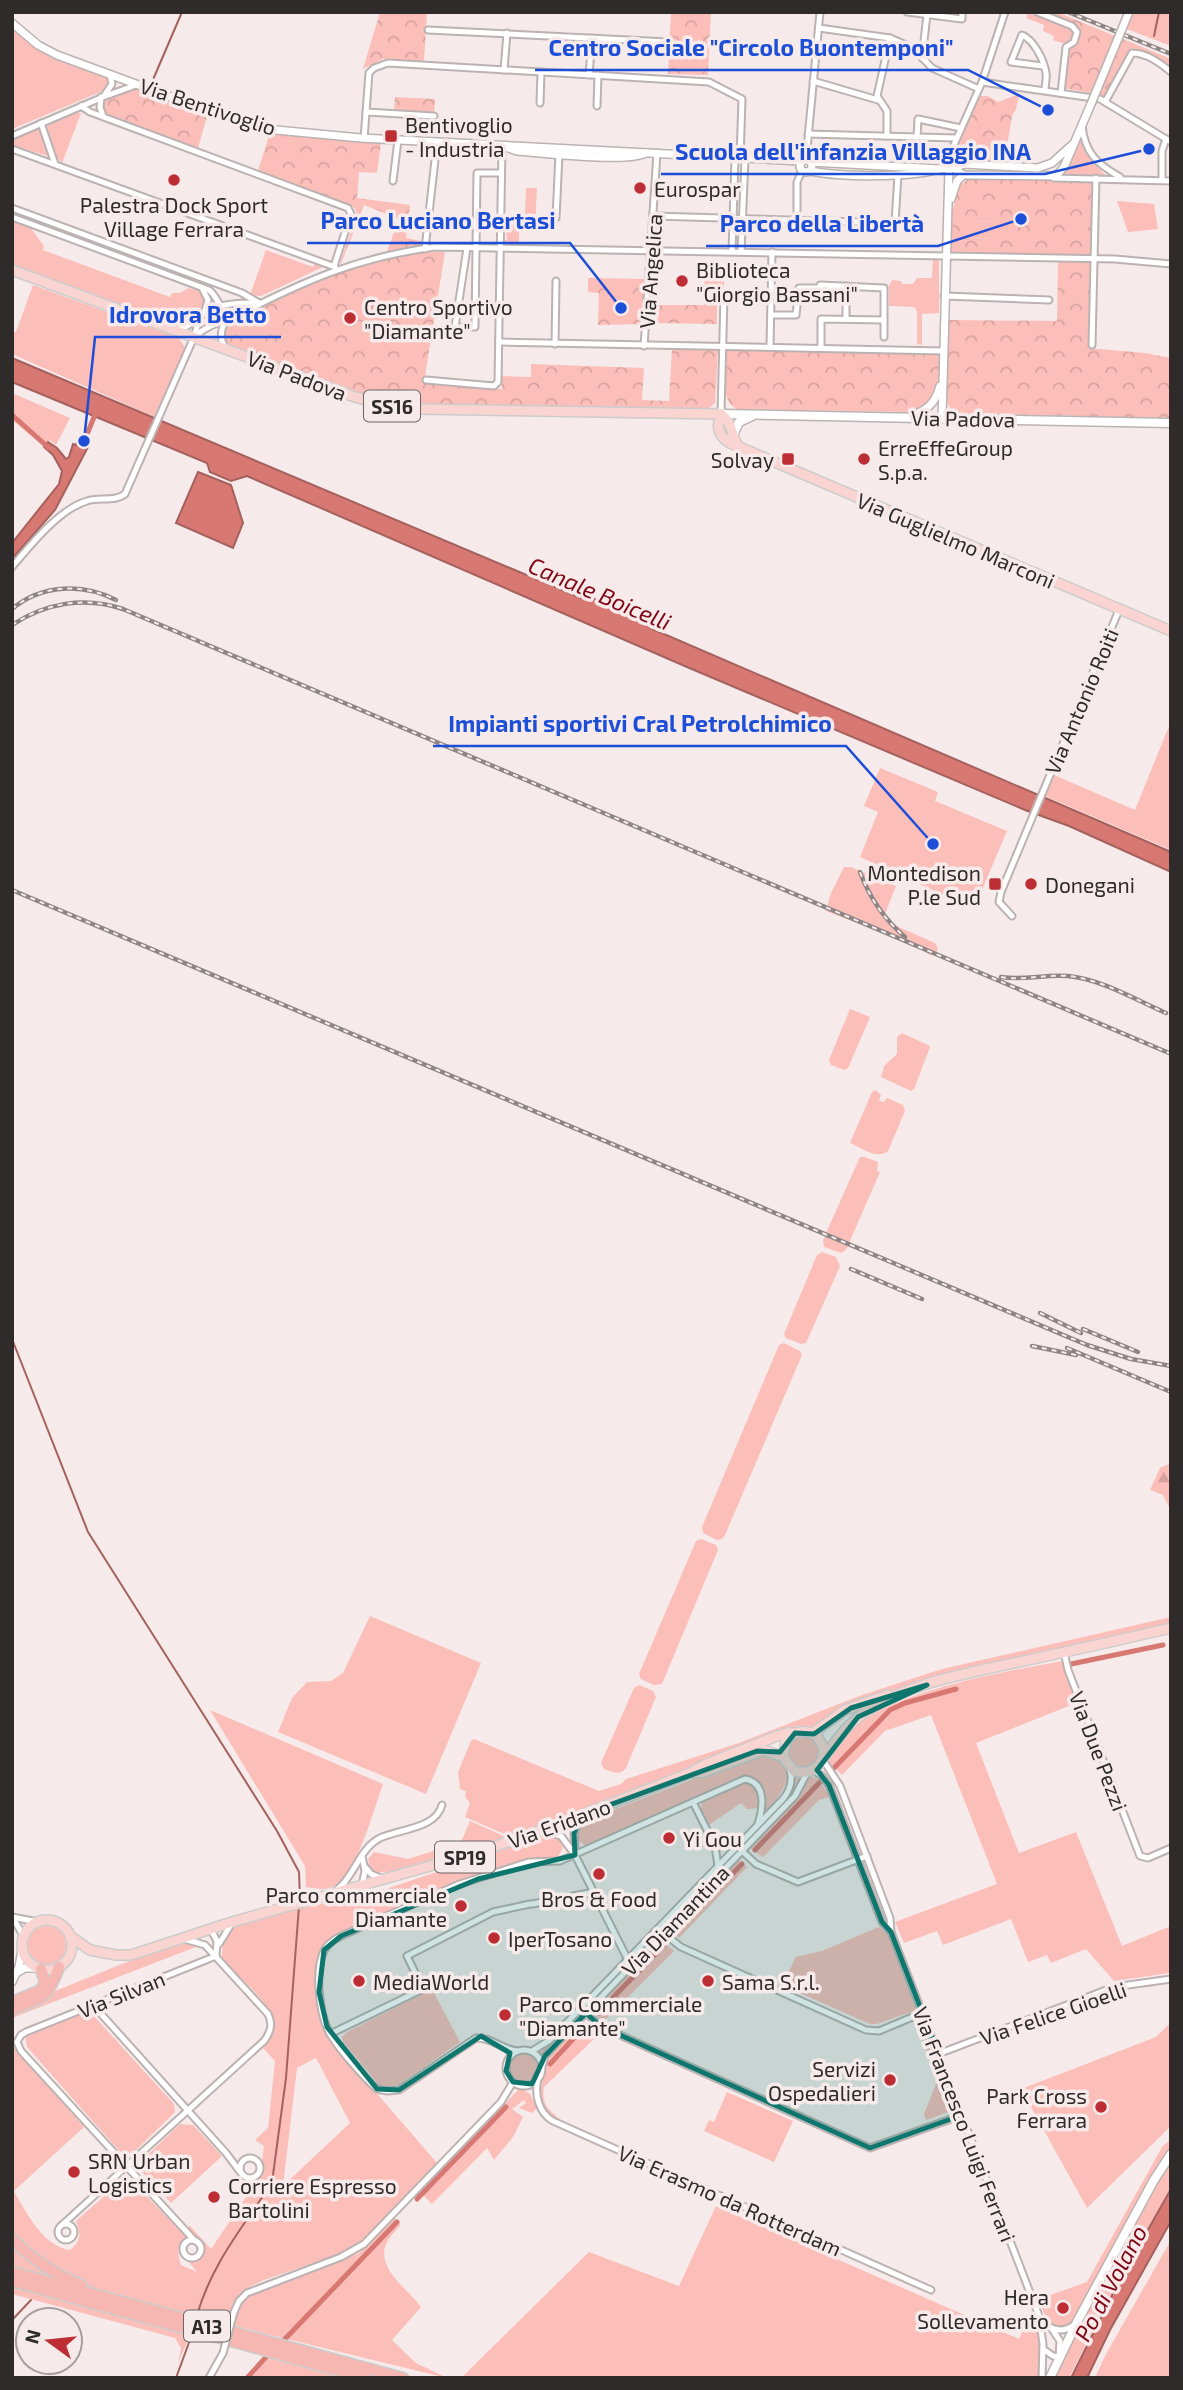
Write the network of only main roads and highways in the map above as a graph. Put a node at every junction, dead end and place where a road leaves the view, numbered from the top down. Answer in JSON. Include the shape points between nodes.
{"nodes":[{"id":1,"x":12,"y":270,"type":"edge"},
{"id":2,"x":679,"y":414,"type":"junction"},
{"id":3,"x":721,"y":414,"type":"junction"},
{"id":4,"x":755,"y":415,"type":"junction"},
{"id":5,"x":1171,"y":422,"type":"edge"},
{"id":6,"x":733,"y":435,"type":"junction"},
{"id":7,"x":720,"y":437,"type":"junction"},
{"id":8,"x":742,"y":449,"type":"junction"},
{"id":9,"x":1171,"y":631,"type":"edge"},
{"id":10,"x":1171,"y":1628,"type":"edge"},
{"id":11,"x":927,"y":1685,"type":"junction"},
{"id":12,"x":795,"y":1733,"type":"junction"},
{"id":13,"x":813,"y":1733,"type":"junction"},
{"id":14,"x":783,"y":1758,"type":"junction"},
{"id":15,"x":823,"y":1759,"type":"junction"},
{"id":16,"x":690,"y":1773,"type":"junction"},
{"id":17,"x":70,"y":1936,"type":"junction"},
{"id":18,"x":90,"y":1950,"type":"junction"},
{"id":19,"x":68,"y":1958,"type":"junction"},
{"id":20,"x":59,"y":1967,"type":"junction"},
{"id":21,"x":39,"y":1969,"type":"junction"},
{"id":22,"x":12,"y":2002,"type":"edge"},
{"id":23,"x":12,"y":2010,"type":"edge"},
{"id":24,"x":1171,"y":2154,"type":"edge"},
{"id":25,"x":12,"y":2239,"type":"edge"},
{"id":26,"x":12,"y":2272,"type":"edge"},
{"id":27,"x":12,"y":2283,"type":"edge"},
{"id":28,"x":208,"y":2326,"type":"junction"},
{"id":29,"x":366,"y":2378,"type":"edge"},
{"id":30,"x":403,"y":2378,"type":"edge"},
{"id":31,"x":1050,"y":2378,"type":"edge"}],
"edges":[{"from":1,"to":2,"type":"main road","name":"Via Padova","number":"SS16","via":[[390,406]]},
{"from":2,"to":3,"type":"main road","name":"Via Padova","number":"SS16"},
{"from":2,"to":7,"type":"main road","name":"Via Padova","via":[[708,421]]},
{"from":3,"to":4,"type":"main road","name":"Via Padova","number":"SS16"},
{"from":3,"to":6,"type":"main road","via":[[729,420]]},
{"from":3,"to":7,"type":"main road"},
{"from":4,"to":5,"type":"main road","name":"Via Padova","number":"SS16"},
{"from":4,"to":6,"type":"main road","via":[[739,422]]},
{"from":6,"to":8,"type":"main road"},
{"from":7,"to":8,"type":"main road","name":"Via Guglielmo Marconi"},
{"from":8,"to":9,"type":"main road","name":"Via Guglielmo Marconi"},
{"from":10,"to":11,"type":"main road"},
{"from":11,"to":13,"type":"main road","via":[[851,1708]]},
{"from":11,"to":15,"type":"main road","via":[[864,1713]]},
{"from":12,"to":13,"type":"main road","name":"Via Eridano"},
{"from":12,"to":14,"type":"main road","via":[[786,1741]]},
{"from":12,"to":16,"type":"main road","name":"Via Eridano","number":"SP19","via":[[776,1736]]},
{"from":13,"to":15,"type":"main road","via":[[823,1744]]},
{"from":14,"to":15,"type":"main road","via":[[794,1770],[810,1772]]},
{"from":14,"to":16,"type":"main road","name":"Via Eridano","number":"SP19","via":[[757,1751]]},
{"from":16,"to":18,"type":"main road","name":"Via Eridano","number":"SP19","via":[[542,1830],[386,1880],[126,1956]]},
{"from":17,"to":18,"type":"main road","name":"Via Eridano","number":"SP19"},
{"from":17,"to":19,"type":"main road"},
{"from":17,"to":21,"type":"main road","name":"Via Eridano","number":"SP19","via":[[65,1928],[48,1920],[29,1928],[22,1950]]},
{"from":18,"to":19,"type":"main road","name":"Via Eridano","number":"SP19"},
{"from":19,"to":20,"type":"main road","name":"Via Eridano","number":"SP19"},
{"from":20,"to":21,"type":"main road"},
{"from":20,"to":23,"type":"highway","via":[[47,1993]]},
{"from":21,"to":22,"type":"highway","via":[[45,1982],[41,1990]]},
{"from":24,"to":31,"type":"main road"},
{"from":25,"to":28,"type":"highway","number":"A13","via":[[72,2282]]},
{"from":26,"to":28,"type":"highway","number":"A13"},
{"from":27,"to":29,"type":"highway","number":"A13"},
{"from":28,"to":30,"type":"highway","number":"A13"}]}
